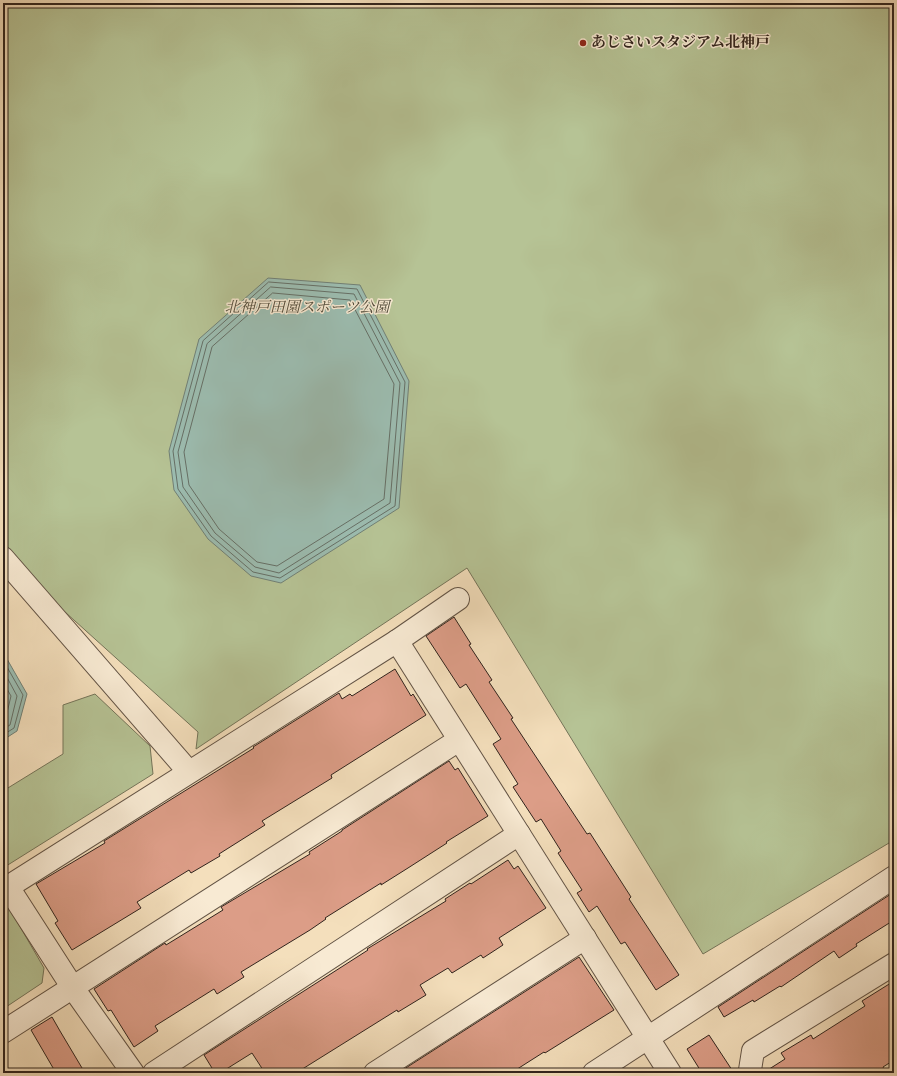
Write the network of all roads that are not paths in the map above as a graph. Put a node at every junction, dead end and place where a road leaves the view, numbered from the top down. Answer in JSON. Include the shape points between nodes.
{"nodes":[{"id":1,"x":3,"y":558,"type":"edge"},
{"id":2,"x":458,"y":599,"type":"dead end"},
{"id":3,"x":397,"y":640,"type":"junction"},
{"id":4,"x":459,"y":740,"type":"junction"},
{"id":5,"x":189,"y":772,"type":"junction"},
{"id":6,"x":519,"y":834,"type":"junction"},
{"id":7,"x":894,"y":877,"type":"edge"},
{"id":8,"x":6,"y":889,"type":"edge"},
{"id":9,"x":585,"y":938,"type":"junction"},
{"id":10,"x":894,"y":964,"type":"edge"},
{"id":11,"x":73,"y":988,"type":"junction"},
{"id":12,"x":3,"y":1032,"type":"edge"},
{"id":13,"x":648,"y":1038,"type":"junction"},
{"id":14,"x":134,"y":1073,"type":"edge"},
{"id":15,"x":154,"y":1073,"type":"edge"},
{"id":16,"x":375,"y":1073,"type":"edge"},
{"id":17,"x":594,"y":1073,"type":"edge"},
{"id":18,"x":670,"y":1073,"type":"edge"},
{"id":19,"x":751,"y":1073,"type":"edge"}],
"edges":[{"from":1,"to":5,"type":"street"},
{"from":2,"to":3,"type":"street"},
{"from":3,"to":4,"type":"street"},
{"from":3,"to":5,"type":"street"},
{"from":4,"to":6,"type":"street"},
{"from":4,"to":11,"type":"street"},
{"from":5,"to":8,"type":"street"},
{"from":6,"to":9,"type":"street"},
{"from":6,"to":15,"type":"street"},
{"from":7,"to":13,"type":"street"},
{"from":8,"to":11,"type":"street"},
{"from":9,"to":13,"type":"street"},
{"from":9,"to":16,"type":"street"},
{"from":10,"to":19,"type":"street","via":[[753,1051]]},
{"from":11,"to":12,"type":"street"},
{"from":11,"to":14,"type":"street"},
{"from":13,"to":17,"type":"street"},
{"from":13,"to":18,"type":"street"}]}
